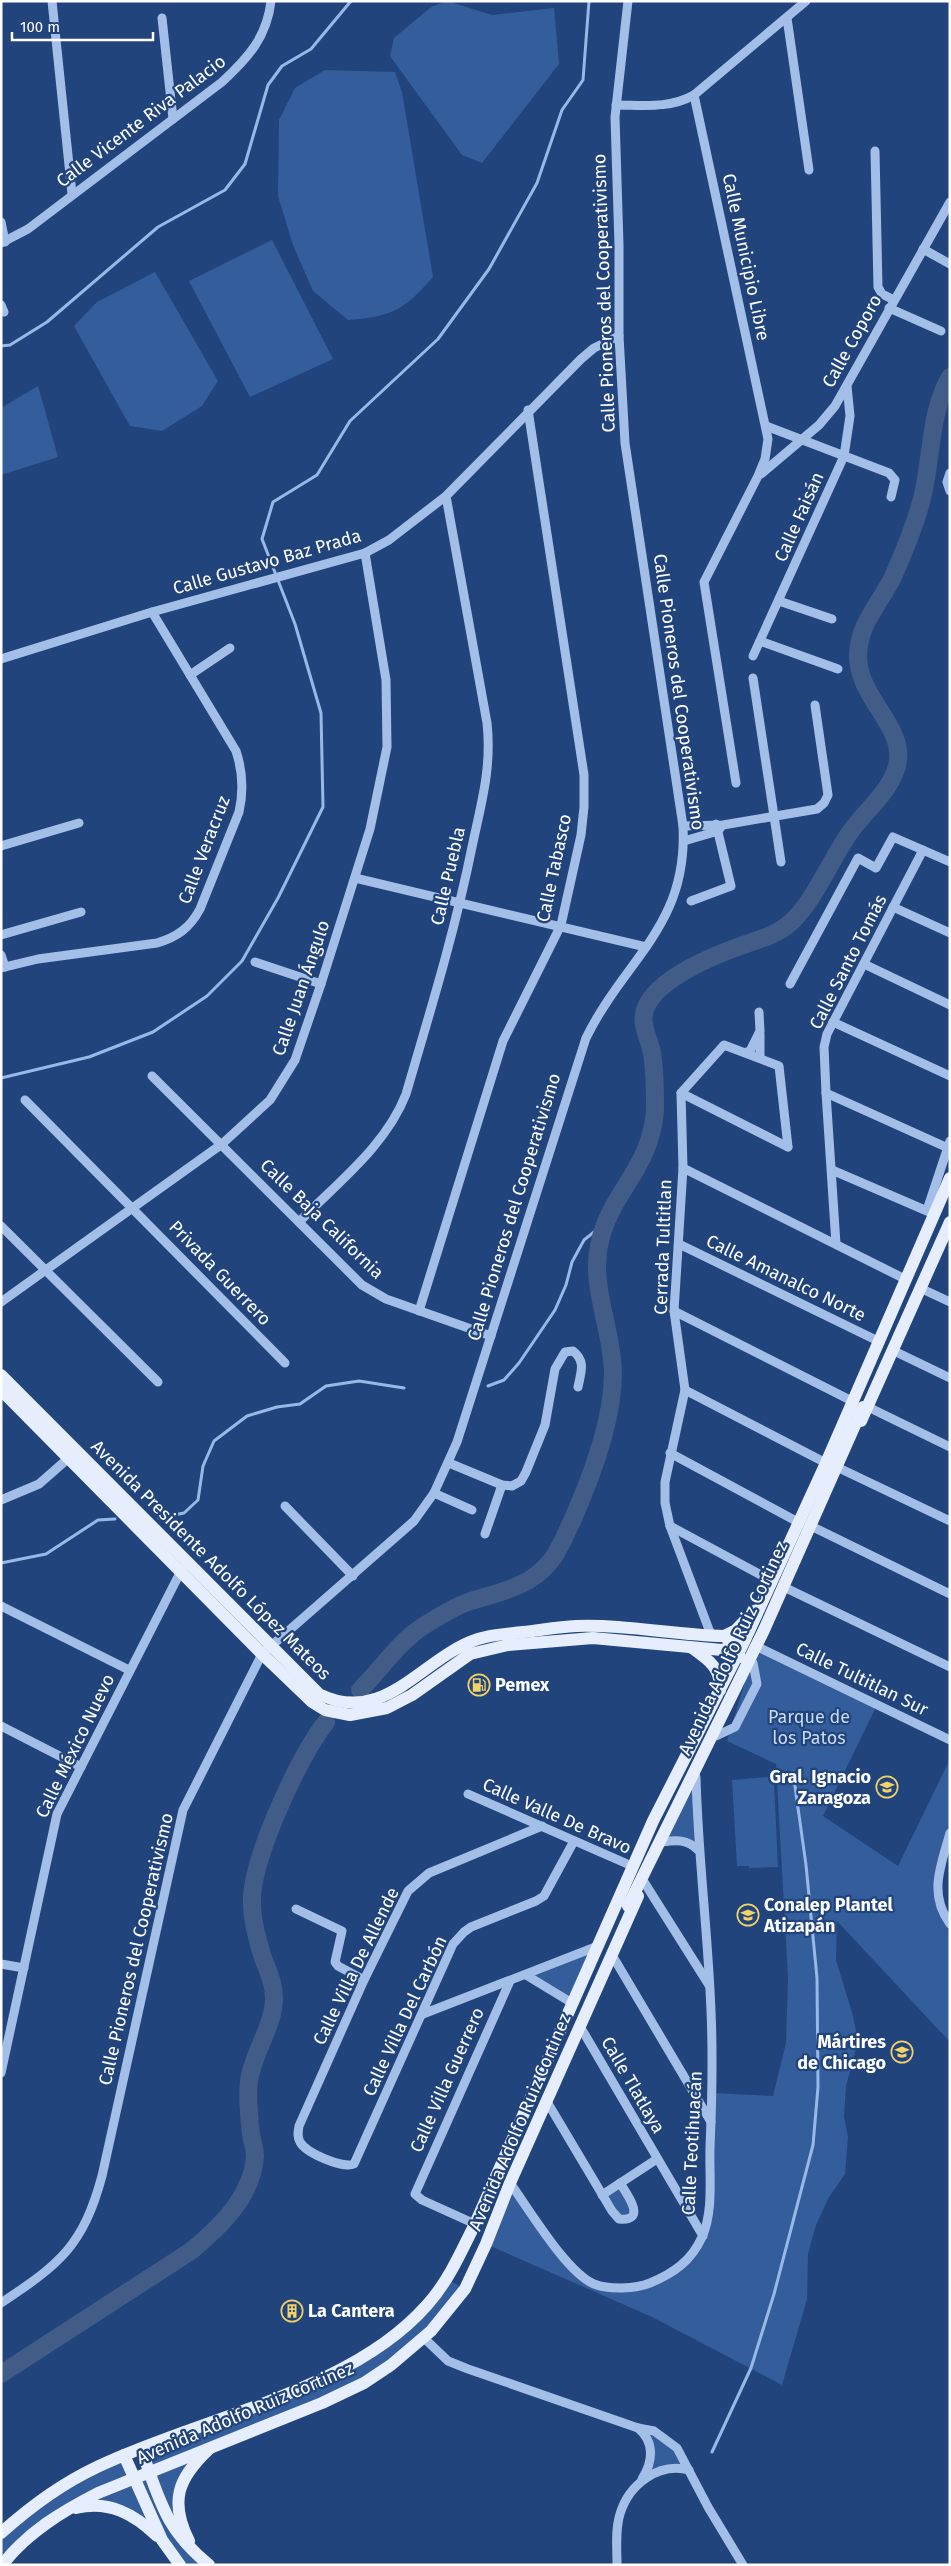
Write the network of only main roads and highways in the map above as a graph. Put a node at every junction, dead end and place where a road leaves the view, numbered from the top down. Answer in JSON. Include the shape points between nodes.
{"nodes":[{"id":1,"x":950,"y":1178,"type":"edge"},
{"id":2,"x":950,"y":1222,"type":"edge"},
{"id":3,"x":1,"y":1375,"type":"edge"},
{"id":4,"x":1,"y":1390,"type":"edge"},
{"id":5,"x":860,"y":1405,"type":"junction"},
{"id":6,"x":73,"y":1454,"type":"junction"},
{"id":7,"x":812,"y":1491,"type":"junction"},
{"id":8,"x":828,"y":1498,"type":"junction"},
{"id":9,"x":763,"y":1600,"type":"junction"},
{"id":10,"x":735,"y":1643,"type":"junction"},
{"id":11,"x":692,"y":1648,"type":"junction"},
{"id":12,"x":760,"y":1648,"type":"junction"},
{"id":13,"x":266,"y":1650,"type":"junction"},
{"id":14,"x":720,"y":1690,"type":"junction"},
{"id":15,"x":686,"y":1797,"type":"junction"},
{"id":16,"x":626,"y":1904,"type":"junction"},
{"id":17,"x":607,"y":1927,"type":"junction"},
{"id":18,"x":622,"y":1934,"type":"junction"},
{"id":19,"x":444,"y":2283,"type":"junction"},
{"id":20,"x":462,"y":2294,"type":"junction"},
{"id":21,"x":427,"y":2306,"type":"junction"},
{"id":22,"x":442,"y":2318,"type":"junction"},
{"id":23,"x":214,"y":2445,"type":"junction"},
{"id":24,"x":141,"y":2449,"type":"junction"},
{"id":25,"x":124,"y":2455,"type":"junction"},
{"id":26,"x":149,"y":2471,"type":"junction"},
{"id":27,"x":133,"y":2478,"type":"junction"},
{"id":28,"x":64,"y":2510,"type":"junction"},
{"id":29,"x":1,"y":2533,"type":"edge"},
{"id":30,"x":162,"y":2540,"type":"junction"},
{"id":31,"x":196,"y":2554,"type":"junction"},
{"id":32,"x":2,"y":2565,"type":"edge"},
{"id":33,"x":180,"y":2565,"type":"edge"},
{"id":34,"x":209,"y":2565,"type":"edge"}],
"edges":[{"from":1,"to":5,"type":"main road","name":"Avenida Adolfo Ruiz Cortinez","via":[[931,1212],[863,1378]]},
{"from":2,"to":5,"type":"main road","name":"Avenida Adolfo Ruiz Cortinez","via":[[880,1378]]},
{"from":3,"to":6,"type":"main road","name":"Avenida Presidente Adolfo López Mateos"},
{"from":4,"to":6,"type":"main road","name":"Avenida Presidente Adolfo López Mateos"},
{"from":5,"to":7,"type":"main road","name":"Avenida Adolfo Ruiz Cortinez"},
{"from":5,"to":8,"type":"main road","name":"Avenida Adolfo Ruiz Cortinez","via":[[841,1469]]},
{"from":5,"to":16,"type":"main road","name":"Avenida Adolfo Ruiz Cortinez","bridge":true,"via":[[764,1630]]},
{"from":6,"to":13,"type":"main road","name":"Avenida Presidente Adolfo López Mateos"},
{"from":7,"to":8,"type":"main road"},
{"from":7,"to":9,"type":"main road","name":"Avenida Adolfo Ruiz Cortinez"},
{"from":8,"to":12,"type":"main road","name":"Avenida Adolfo Ruiz Cortinez"},
{"from":9,"to":10,"type":"main road","name":"Avenida Adolfo Ruiz Cortinez"},
{"from":9,"to":10,"type":"main road","via":[[746,1621]]},
{"from":10,"to":11,"type":"main road","name":"Avenida Presidente Adolfo López Mateos","via":[[722,1650]]},
{"from":10,"to":12,"type":"main road","name":"Avenida Presidente Adolfo López Mateos"},
{"from":10,"to":13,"type":"main road","name":"Avenida Presidente Adolfo López Mateos","via":[[711,1636],[577,1626],[500,1634],[462,1646],[393,1693],[356,1702],[343,1702],[319,1694]]},
{"from":10,"to":14,"type":"main road","name":"Avenida Adolfo Ruiz Cortinez"},
{"from":10,"to":15,"type":"main road","via":[[742,1665],[694,1763]]},
{"from":11,"to":13,"type":"main road","name":"Avenida Presidente Adolfo López Mateos","via":[[574,1638],[483,1649],[460,1660],[398,1704],[350,1716],[325,1710],[312,1702]]},
{"from":11,"to":14,"type":"main road","via":[[715,1666]]},
{"from":12,"to":15,"type":"main road","name":"Avenida Adolfo Ruiz Cortinez"},
{"from":14,"to":17,"type":"main road","name":"Avenida Adolfo Ruiz Cortinez","via":[[632,1866]]},
{"from":15,"to":18,"type":"main road","name":"Avenida Adolfo Ruiz Cortinez","via":[[662,1842]]},
{"from":16,"to":17,"type":"main road","name":"Avenida Adolfo Ruiz Cortinez"},
{"from":16,"to":18,"type":"main road","name":"Avenida Adolfo Ruiz Cortinez"},
{"from":17,"to":19,"type":"main road","name":"Avenida Adolfo Ruiz Cortinez","via":[[475,2224]]},
{"from":18,"to":20,"type":"main road","name":"Avenida Adolfo Ruiz Cortinez"},
{"from":19,"to":20,"type":"main road"},
{"from":19,"to":21,"type":"main road","name":"Avenida Adolfo Ruiz Cortinez"},
{"from":20,"to":22,"type":"main road","name":"Avenida Adolfo Ruiz Cortinez"},
{"from":21,"to":22,"type":"main road"},
{"from":21,"to":24,"type":"main road","name":"Avenida Adolfo Ruiz Cortinez","via":[[408,2325],[361,2358],[325,2377]]},
{"from":22,"to":23,"type":"main road","name":"Avenida Adolfo Ruiz Cortinez","via":[[424,2338],[364,2383]]},
{"from":23,"to":26,"type":"main road","name":"Avenida Adolfo Ruiz Cortinez"},
{"from":23,"to":31,"type":"main road","via":[[190,2469],[180,2485],[177,2507]]},
{"from":24,"to":25,"type":"main road","name":"Avenida Adolfo Ruiz Cortinez"},
{"from":24,"to":26,"type":"main road"},
{"from":25,"to":27,"type":"main road"},
{"from":25,"to":29,"type":"main road","name":"Avenida Adolfo Ruiz Cortinez","via":[[52,2491]]},
{"from":26,"to":27,"type":"main road","name":"Avenida Adolfo Ruiz Cortinez"},
{"from":26,"to":31,"type":"main road","via":[[166,2517]]},
{"from":27,"to":28,"type":"main road","name":"Avenida Adolfo Ruiz Cortinez"},
{"from":27,"to":30,"type":"main road"},
{"from":28,"to":30,"type":"main road","via":[[111,2506],[144,2523]]},
{"from":28,"to":32,"type":"main road","name":"Avenida Adolfo Ruiz Cortinez","via":[[38,2528]]},
{"from":30,"to":33,"type":"main road"},
{"from":31,"to":34,"type":"main road"}]}
